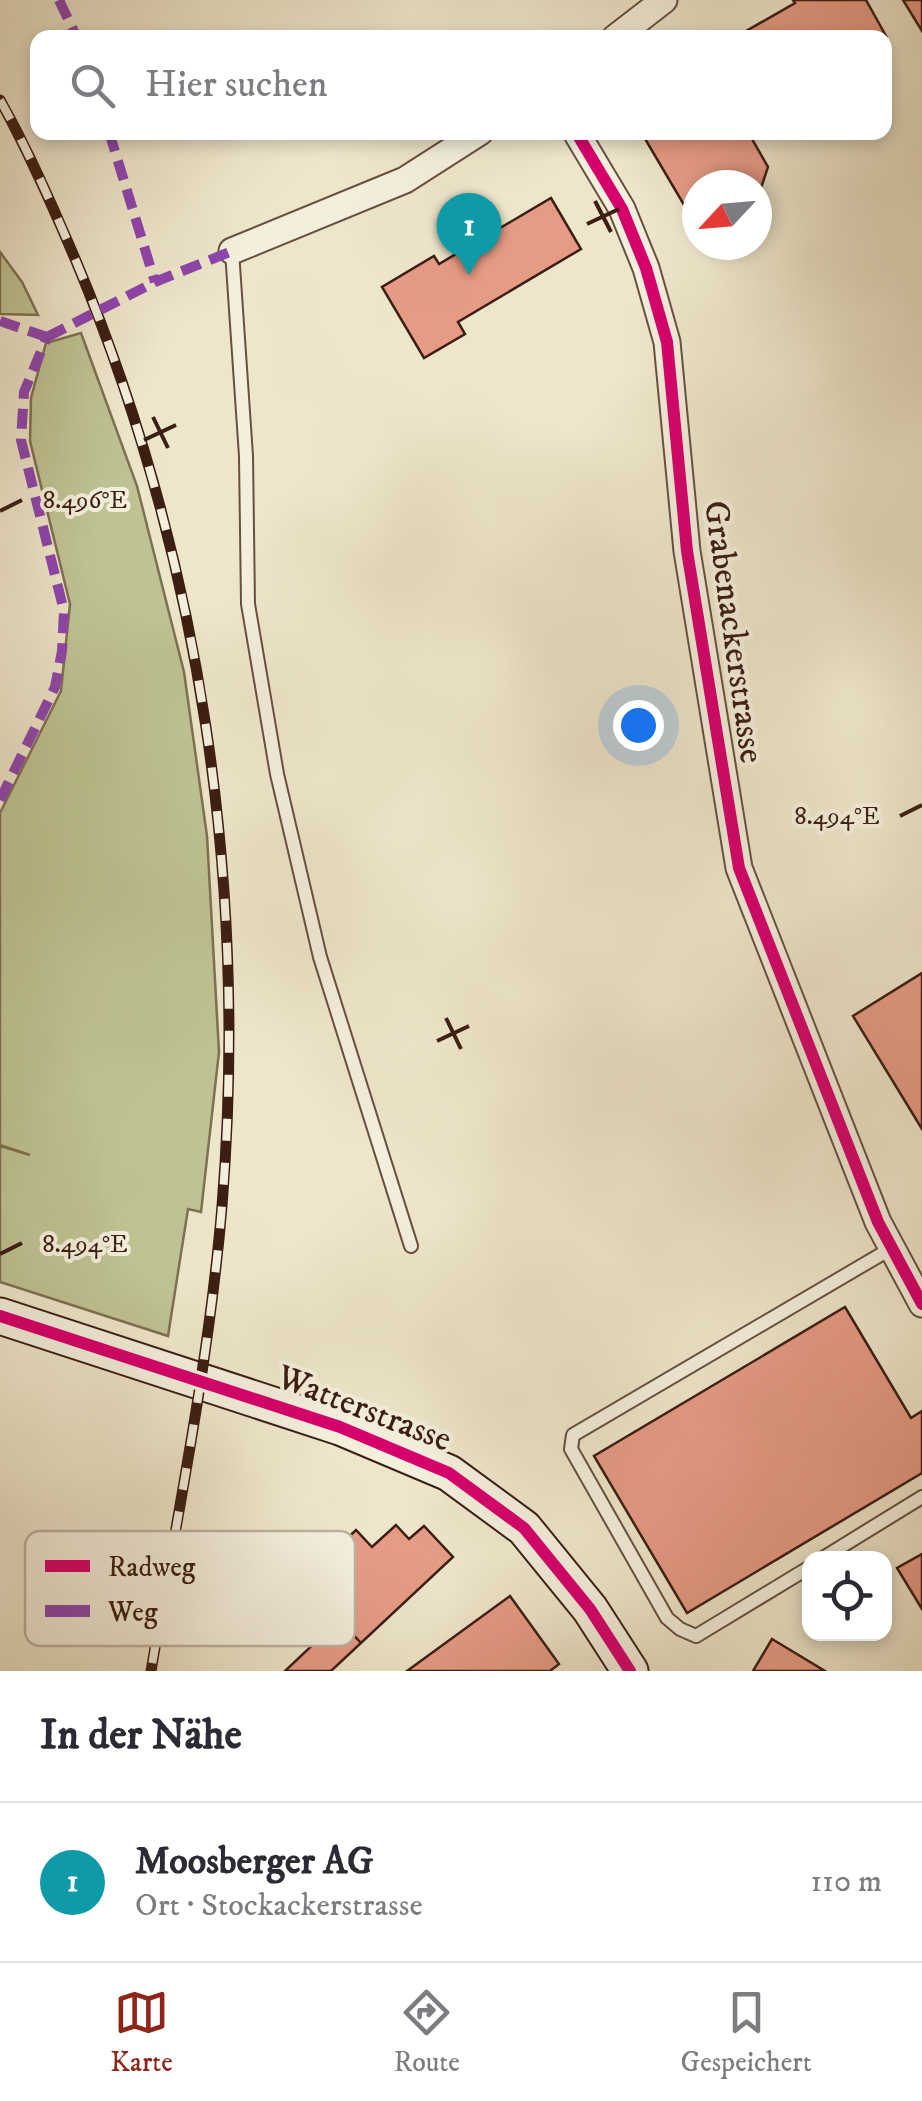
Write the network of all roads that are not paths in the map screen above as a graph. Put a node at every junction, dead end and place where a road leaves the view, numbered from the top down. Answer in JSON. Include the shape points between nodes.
{"nodes":[{"id":1,"x":664,"y":0,"type":"edge"},
{"id":2,"x":625,"y":30,"type":"edge"},
{"id":3,"x":468,"y":140,"type":"edge"},
{"id":4,"x":581,"y":140,"type":"edge"},
{"id":5,"x":232,"y":251,"type":"joint"},
{"id":6,"x":411,"y":1246,"type":"dead end"},
{"id":7,"x":892,"y":1248,"type":"junction"},
{"id":8,"x":922,"y":1304,"type":"edge"},
{"id":9,"x":0,"y":1316,"type":"edge"},
{"id":10,"x":922,"y":1497,"type":"edge"},
{"id":11,"x":834,"y":1551,"type":"edge"},
{"id":12,"x":802,"y":1571,"type":"edge"},
{"id":13,"x":630,"y":1671,"type":"edge"}],
"edges":[{"from":1,"to":2,"type":"street"},
{"from":3,"to":5,"type":"street","via":[[405,180]]},
{"from":4,"to":7,"type":"street","name":"Grabenackerstrasse","via":[[622,208],[667,342],[687,551],[738,868]]},
{"from":5,"to":6,"type":"lane","via":[[248,604],[277,774],[320,957]]},
{"from":7,"to":8,"type":"street","name":"Grabenackerstrasse"},
{"from":7,"to":12,"type":"lane","via":[[573,1435],[571,1450],[680,1629],[696,1636]]},
{"from":9,"to":13,"type":"street","name":"Watterstrasse","via":[[340,1428],[449,1473],[524,1528]]},
{"from":10,"to":11,"type":"lane"}]}
